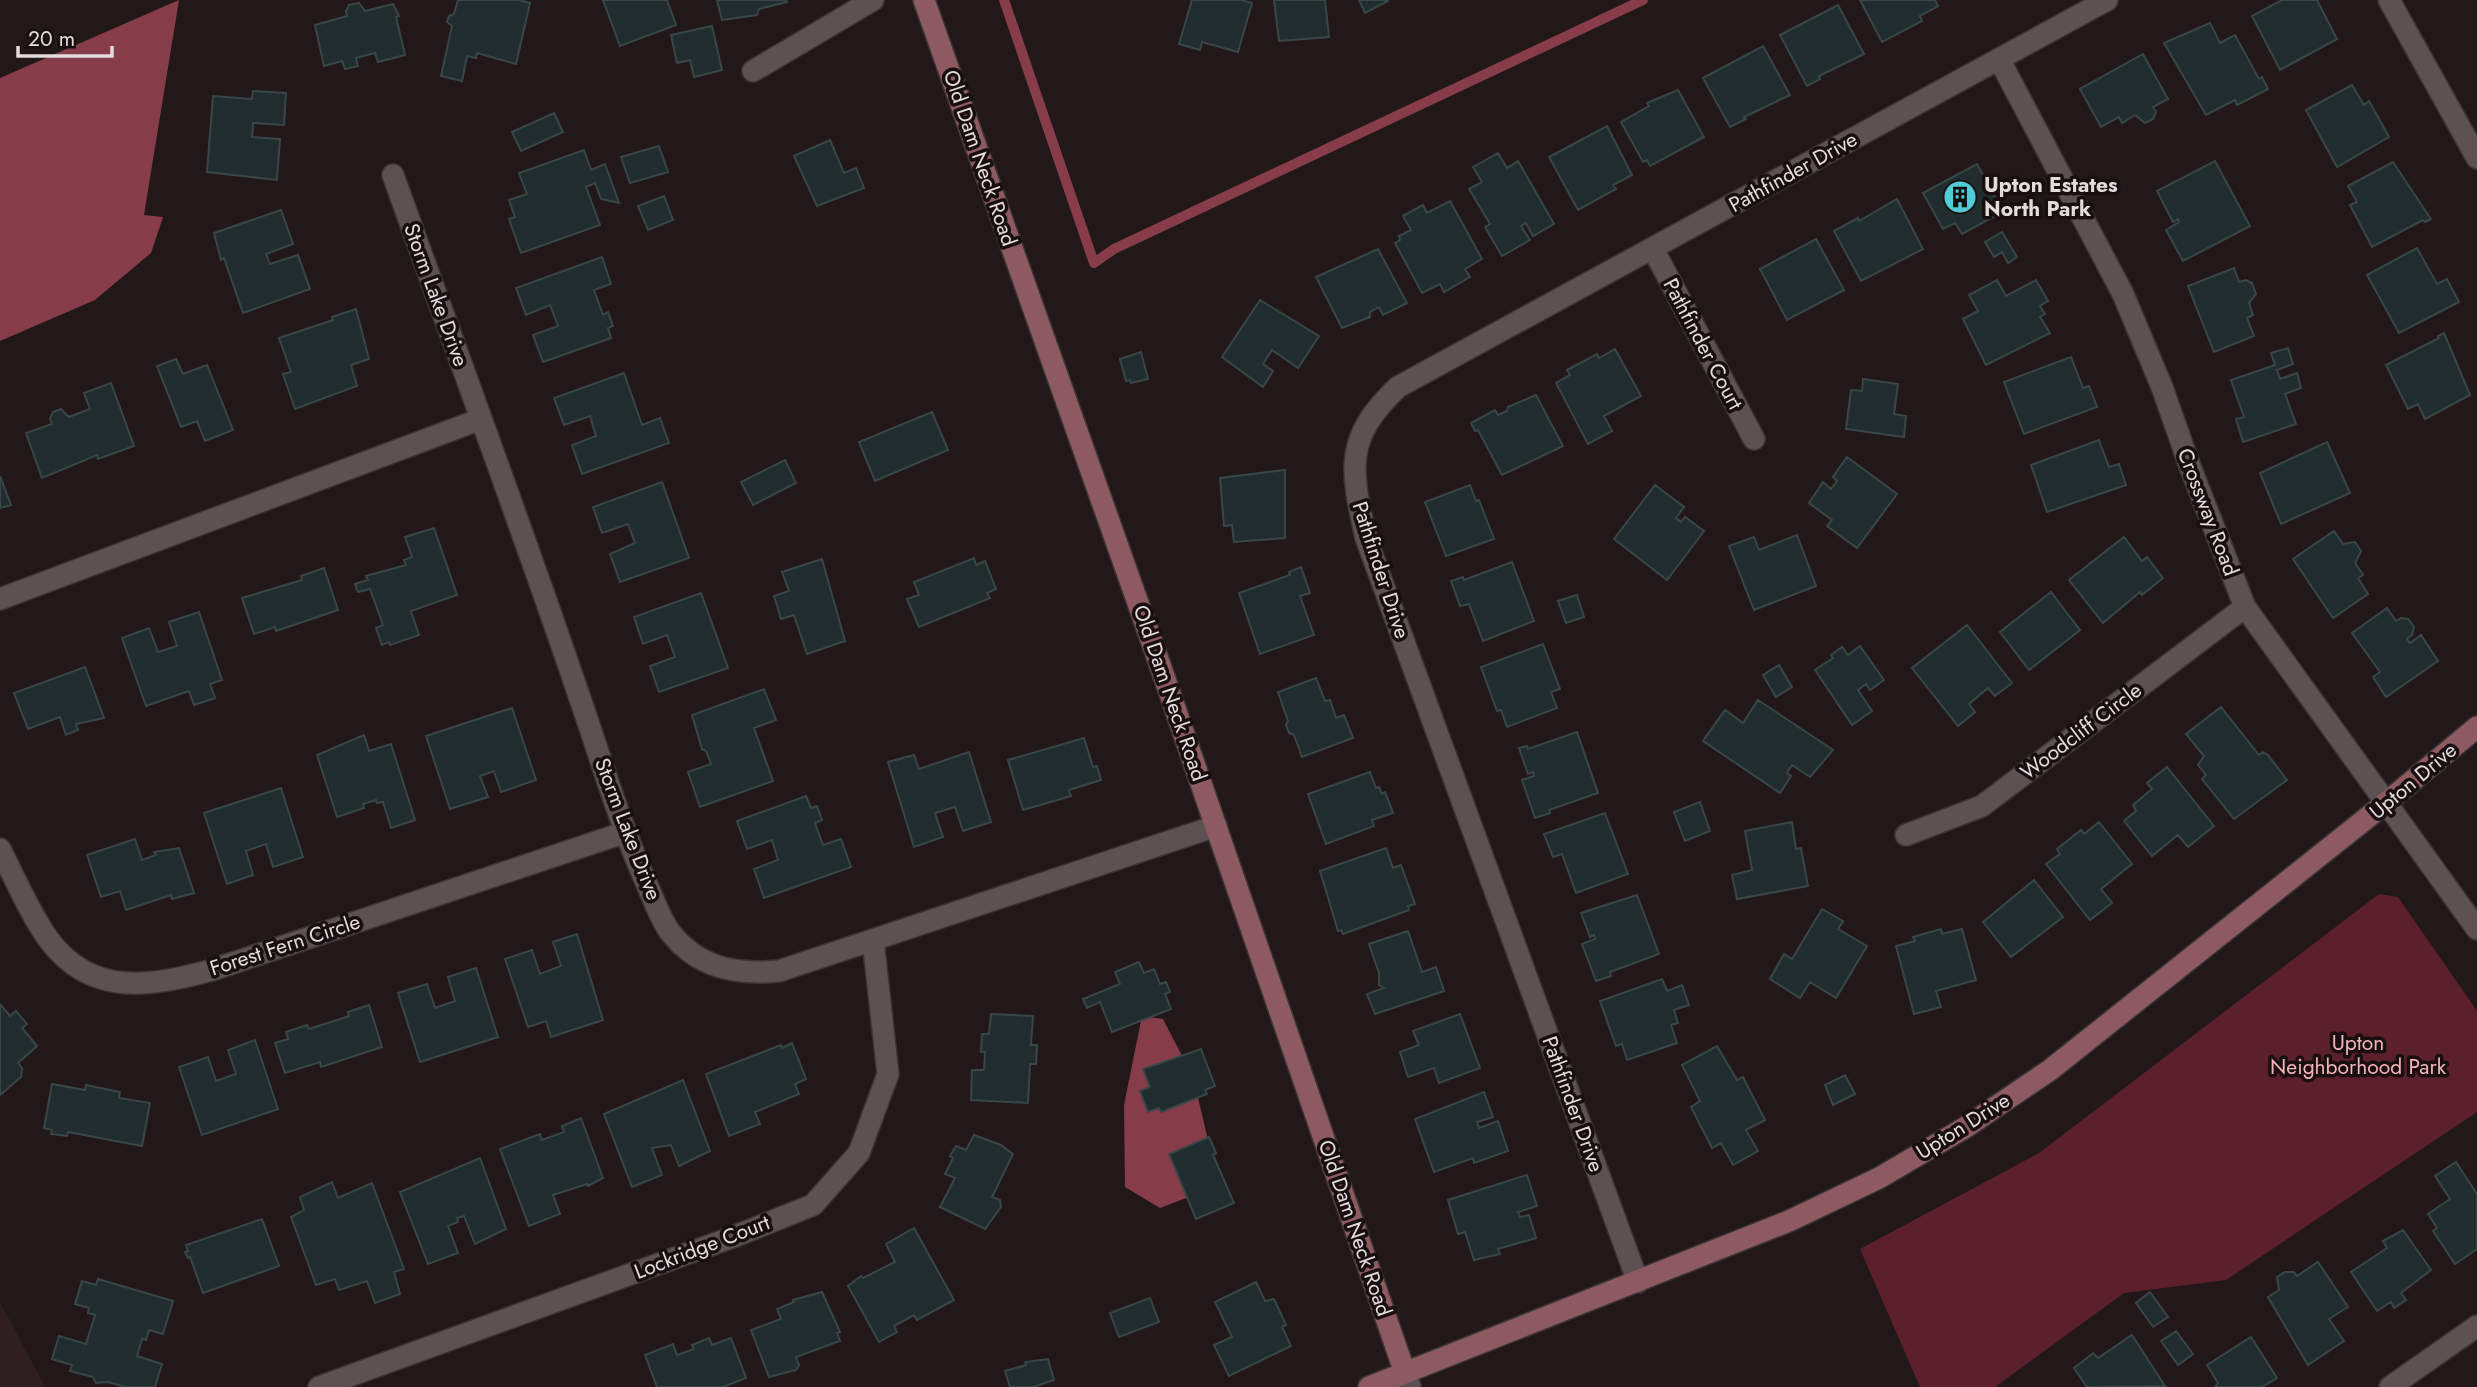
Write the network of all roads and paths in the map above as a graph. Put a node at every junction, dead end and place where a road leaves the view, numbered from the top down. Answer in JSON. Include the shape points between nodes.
{"nodes":[{"id":1,"x":873,"y":0,"type":"edge"},
{"id":2,"x":924,"y":0,"type":"edge"},
{"id":3,"x":2107,"y":0,"type":"edge"},
{"id":4,"x":2389,"y":0,"type":"edge"},
{"id":5,"x":1999,"y":60,"type":"junction"},
{"id":6,"x":753,"y":71,"type":"dead end"},
{"id":7,"x":2477,"y":158,"type":"edge"},
{"id":8,"x":393,"y":175,"type":"dead end"},
{"id":9,"x":1653,"y":249,"type":"junction"},
{"id":10,"x":481,"y":419,"type":"junction"},
{"id":11,"x":1754,"y":439,"type":"dead end"},
{"id":12,"x":0,"y":599,"type":"edge"},
{"id":13,"x":2245,"y":607,"type":"junction"},
{"id":14,"x":2477,"y":727,"type":"edge"},
{"id":15,"x":2387,"y":802,"type":"junction"},
{"id":16,"x":1216,"y":826,"type":"junction"},
{"id":17,"x":626,"y":832,"type":"junction"},
{"id":18,"x":1906,"y":835,"type":"dead end"},
{"id":19,"x":0,"y":849,"type":"edge"},
{"id":20,"x":2477,"y":929,"type":"edge"},
{"id":21,"x":873,"y":940,"type":"junction"},
{"id":22,"x":1638,"y":1282,"type":"junction"},
{"id":23,"x":2477,"y":1326,"type":"edge"},
{"id":24,"x":1407,"y":1380,"type":"edge"},
{"id":25,"x":319,"y":1387,"type":"edge"},
{"id":26,"x":1369,"y":1387,"type":"edge"},
{"id":27,"x":2390,"y":1387,"type":"edge"}],
"edges":[{"from":1,"to":6,"type":"street"},
{"from":2,"to":16,"type":"street","name":"Old Dam Neck Road"},
{"from":3,"to":5,"type":"street","name":"Pathfinder Drive"},
{"from":4,"to":7,"type":"street"},
{"from":5,"to":9,"type":"street","name":"Pathfinder Drive"},
{"from":5,"to":13,"type":"street","name":"Crossway Road","via":[[2123,294]]},
{"from":8,"to":10,"type":"street","name":"Storm Lake Drive"},
{"from":9,"to":11,"type":"street","name":"Pathfinder Court"},
{"from":9,"to":22,"type":"street","name":"Pathfinder Drive","via":[[1398,387],[1377,407],[1362,432],[1354,460],[1366,538]]},
{"from":10,"to":12,"type":"street"},
{"from":10,"to":17,"type":"street","name":"Storm Lake Drive"},
{"from":13,"to":15,"type":"street","name":"Crossway Road"},
{"from":13,"to":18,"type":"street","name":"Woodcliff Circle","via":[[1982,806]]},
{"from":14,"to":15,"type":"street","name":"Upton Drive"},
{"from":15,"to":20,"type":"street","name":"Crossway Road"},
{"from":15,"to":22,"type":"street","name":"Upton Drive","via":[[2049,1070],[1966,1127],[1879,1178]]},
{"from":16,"to":21,"type":"street","name":"Storm Lake Drive"},
{"from":16,"to":24,"type":"street","name":"Old Dam Neck Road"},
{"from":17,"to":19,"type":"street","name":"Forest Fern Circle","via":[[212,970],[134,985],[105,981],[58,951]]},
{"from":17,"to":21,"type":"street","name":"Storm Lake Drive","via":[[668,930],[702,960],[750,974],[779,971]]},
{"from":21,"to":25,"type":"street","name":"Lockridge Court","via":[[888,1074],[859,1153],[813,1205]]},
{"from":22,"to":24,"type":"street","name":"Upton Drive"},
{"from":23,"to":27,"type":"street"},
{"from":24,"to":26,"type":"street","name":"Upton Drive"}]}
